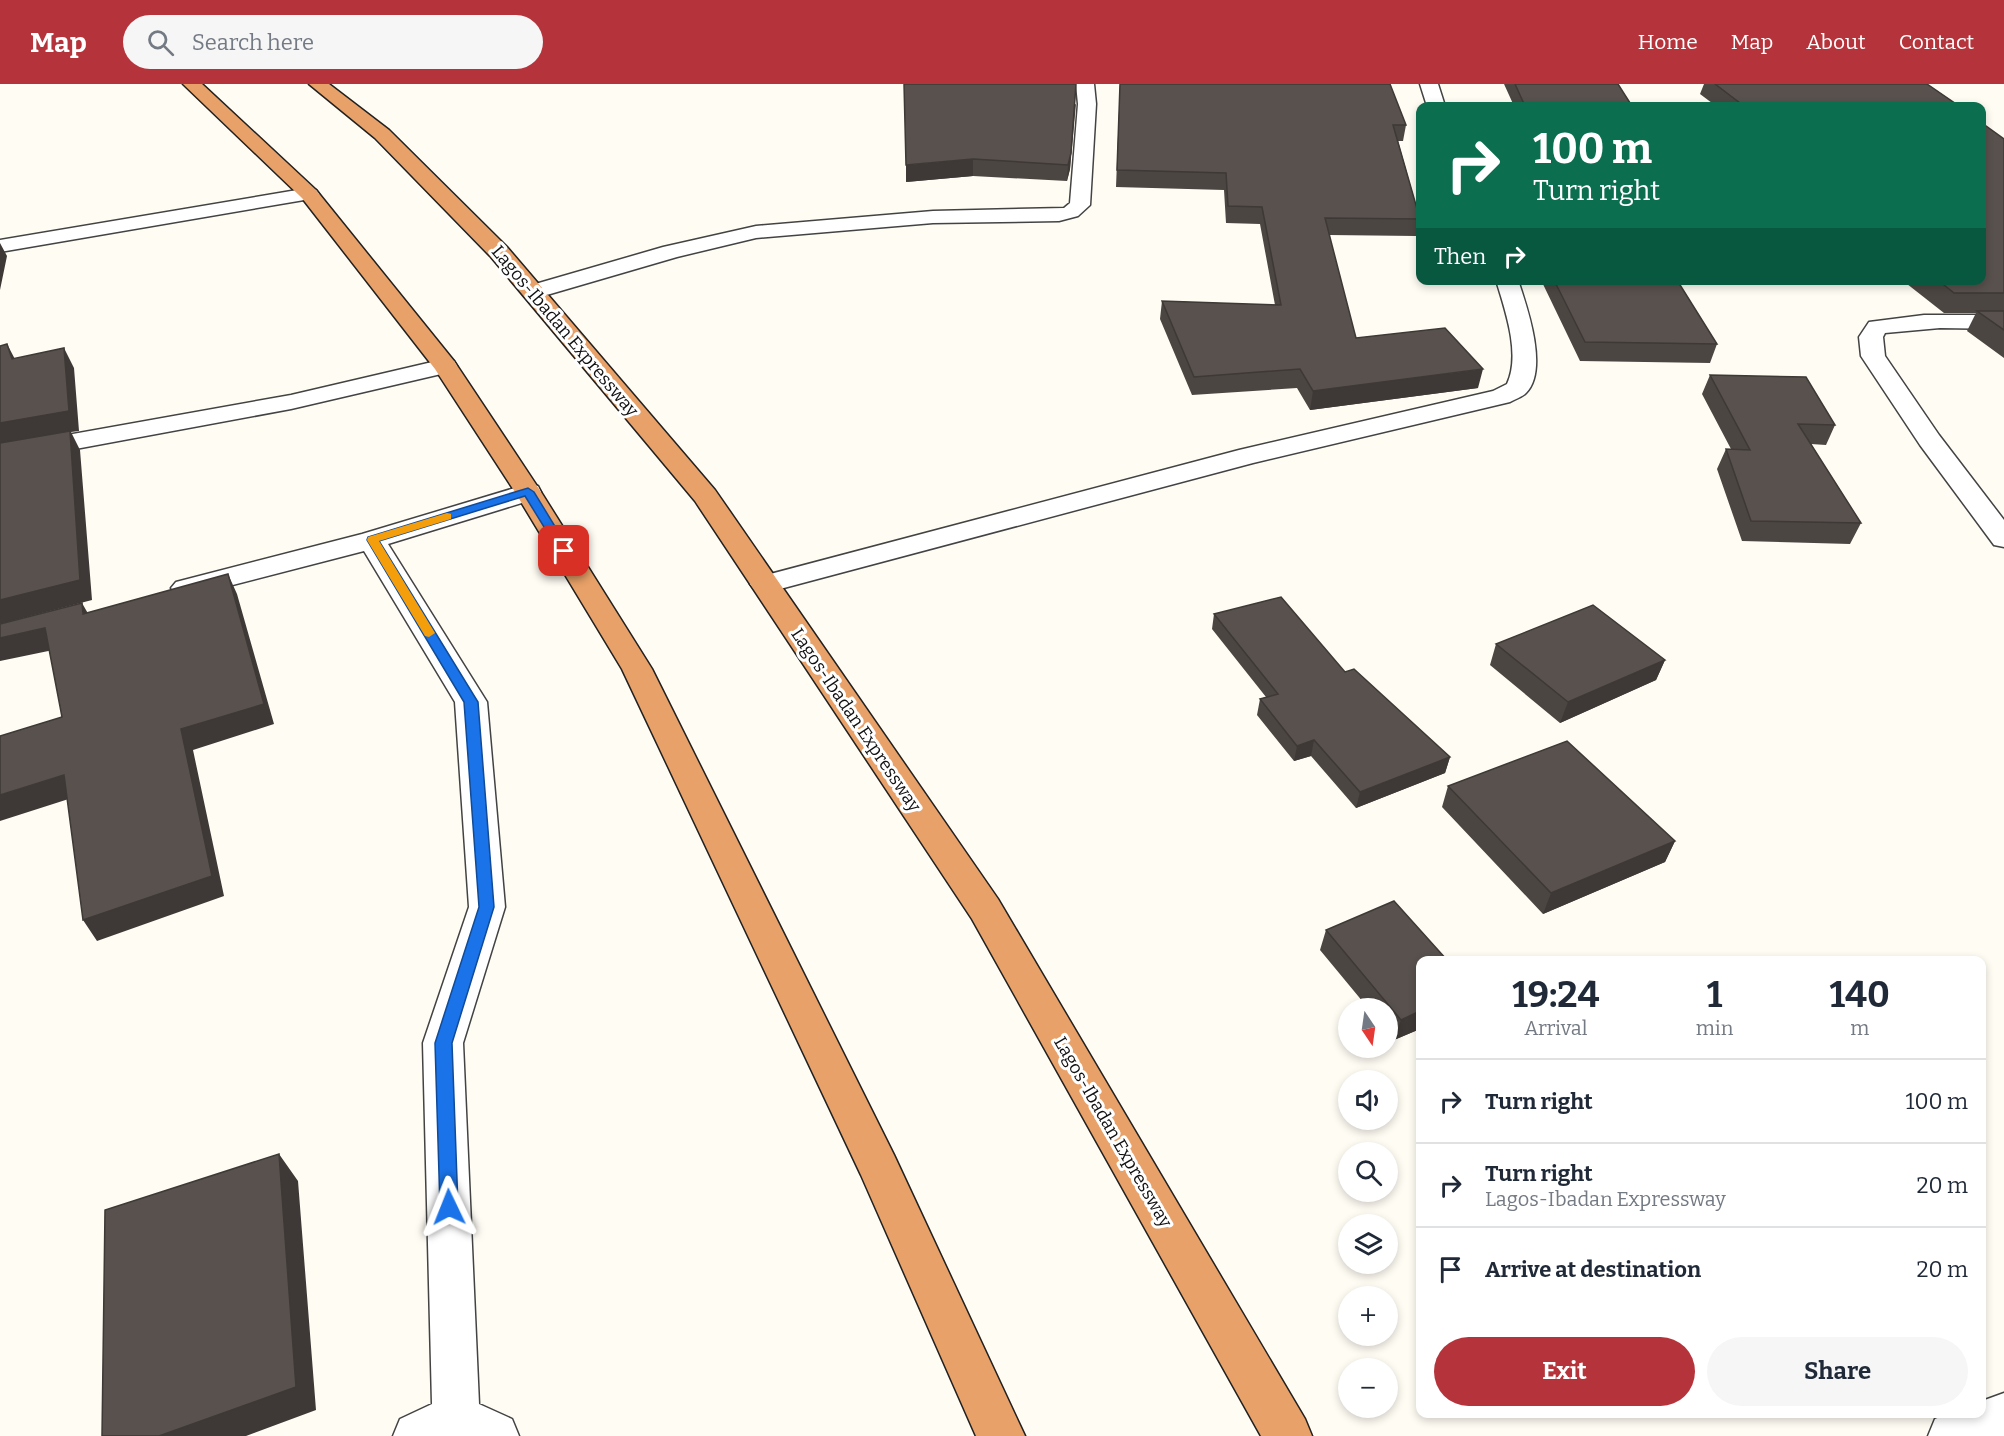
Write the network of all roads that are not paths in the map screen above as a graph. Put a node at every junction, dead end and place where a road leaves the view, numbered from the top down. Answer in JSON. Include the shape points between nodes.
{"nodes":[{"id":1,"x":192,"y":84,"type":"edge"},
{"id":2,"x":318,"y":84,"type":"edge"},
{"id":3,"x":1085,"y":84,"type":"edge"},
{"id":4,"x":1429,"y":84,"type":"edge"},
{"id":5,"x":1436,"y":102,"type":"edge"},
{"id":6,"x":309,"y":194,"type":"junction"},
{"id":7,"x":0,"y":246,"type":"edge"},
{"id":8,"x":1509,"y":285,"type":"edge"},
{"id":9,"x":533,"y":292,"type":"junction"},
{"id":10,"x":2004,"y":322,"type":"edge"},
{"id":11,"x":445,"y":366,"type":"junction"},
{"id":12,"x":0,"y":455,"type":"edge"},
{"id":13,"x":528,"y":492,"type":"junction"},
{"id":14,"x":2004,"y":539,"type":"edge"},
{"id":15,"x":372,"y":540,"type":"junction"},
{"id":16,"x":765,"y":584,"type":"junction"},
{"id":17,"x":158,"y":595,"type":"edge"},
{"id":18,"x":2004,"y":1417,"type":"edge"},
{"id":19,"x":456,"y":1430,"type":"edge"},
{"id":20,"x":1001,"y":1436,"type":"edge"},
{"id":21,"x":1288,"y":1436,"type":"edge"},
{"id":22,"x":1952,"y":1436,"type":"edge"}],
"edges":[{"from":1,"to":6,"type":"highway"},
{"from":2,"to":9,"type":"highway","name":"Lagos-Ibadan Expressway","via":[[382,134],[500,252]]},
{"from":3,"to":9,"type":"street","via":[[1080,205],[1071,212],[854,222],[756,232]]},
{"from":4,"to":5,"type":"street"},
{"from":6,"to":7,"type":"street"},
{"from":6,"to":11,"type":"highway"},
{"from":8,"to":16,"type":"street","via":[[1519,315],[1525,370],[1517,388],[1502,396],[1248,456]]},
{"from":9,"to":16,"type":"highway","name":"Lagos-Ibadan Expressway","via":[[705,496]]},
{"from":10,"to":14,"type":"street","via":[[1890,325],[1877,327],[1871,337],[1873,356],[1929,440]]},
{"from":11,"to":12,"type":"street","via":[[291,402]]},
{"from":11,"to":13,"type":"highway"},
{"from":13,"to":15,"type":"street"},
{"from":13,"to":20,"type":"highway","via":[[637,669],[879,1168]]},
{"from":15,"to":17,"type":"street"},
{"from":15,"to":19,"type":"street","via":[[471,702],[487,907],[443,1043]]},
{"from":16,"to":21,"type":"highway","name":"Lagos-Ibadan Expressway","via":[[985,909]]},
{"from":18,"to":22,"type":"street"}]}
